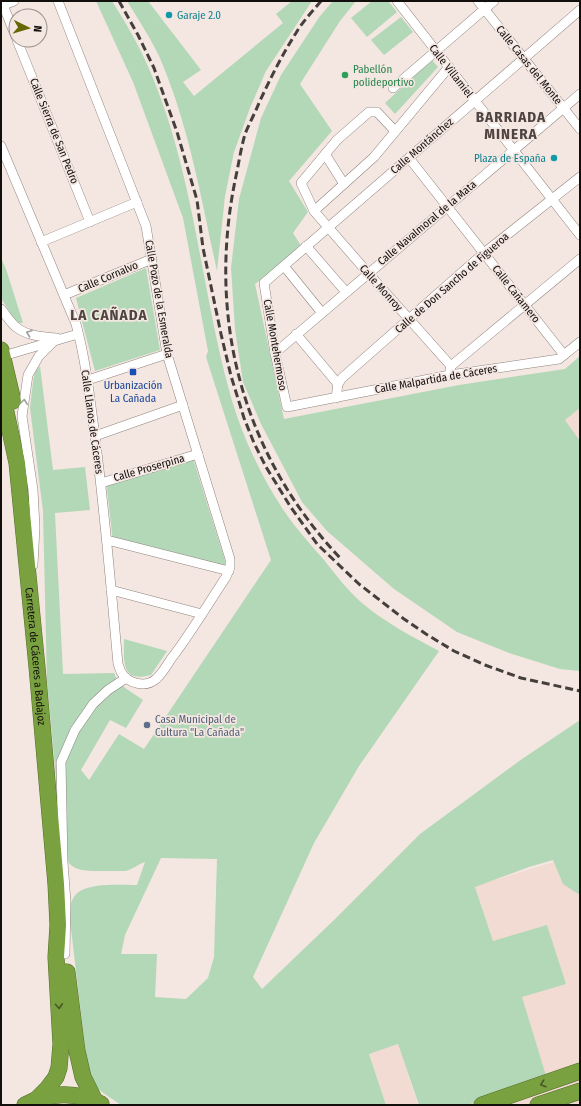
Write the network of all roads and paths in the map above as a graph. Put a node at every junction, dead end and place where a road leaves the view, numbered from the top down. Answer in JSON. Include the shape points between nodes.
{"nodes":[{"id":1,"x":14,"y":1,"type":"edge"},
{"id":2,"x":58,"y":1,"type":"edge"},
{"id":3,"x":397,"y":1,"type":"edge"},
{"id":4,"x":478,"y":1,"type":"edge"},
{"id":5,"x":494,"y":1,"type":"edge"},
{"id":6,"x":2,"y":6,"type":"edge"},
{"id":7,"x":484,"y":9,"type":"junction"},
{"id":8,"x":580,"y":10,"type":"edge"},
{"id":9,"x":8,"y":19,"type":"edge"},
{"id":10,"x":20,"y":48,"type":"edge"},
{"id":11,"x":436,"y":51,"type":"junction"},
{"id":12,"x":525,"y":58,"type":"junction"},
{"id":13,"x":449,"y":67,"type":"junction"},
{"id":14,"x":393,"y":88,"type":"dead end"},
{"id":15,"x":580,"y":94,"type":"edge"},
{"id":16,"x":475,"y":100,"type":"junction"},
{"id":17,"x":563,"y":108,"type":"junction"},
{"id":18,"x":580,"y":129,"type":"edge"},
{"id":19,"x":395,"y":132,"type":"junction"},
{"id":20,"x":1,"y":146,"type":"edge"},
{"id":21,"x":514,"y":150,"type":"junction"},
{"id":22,"x":325,"y":154,"type":"junction"},
{"id":23,"x":409,"y":158,"type":"junction"},
{"id":24,"x":580,"y":177,"type":"edge"},
{"id":25,"x":344,"y":184,"type":"junction"},
{"id":26,"x":552,"y":200,"type":"junction"},
{"id":27,"x":137,"y":202,"type":"junction"},
{"id":28,"x":448,"y":206,"type":"junction"},
{"id":29,"x":314,"y":211,"type":"junction"},
{"id":30,"x":90,"y":222,"type":"junction"},
{"id":31,"x":328,"y":227,"type":"junction"},
{"id":32,"x":580,"y":235,"type":"edge"},
{"id":33,"x":41,"y":242,"type":"junction"},
{"id":34,"x":306,"y":246,"type":"junction"},
{"id":35,"x":484,"y":254,"type":"junction"},
{"id":36,"x":152,"y":258,"type":"junction"},
{"id":37,"x":580,"y":260,"type":"edge"},
{"id":38,"x":284,"y":266,"type":"junction"},
{"id":39,"x":368,"y":273,"type":"junction"},
{"id":40,"x":264,"y":283,"type":"joint"},
{"id":41,"x":346,"y":292,"type":"junction"},
{"id":42,"x":64,"y":295,"type":"junction"},
{"id":43,"x":524,"y":305,"type":"junction"},
{"id":44,"x":1,"y":310,"type":"edge"},
{"id":45,"x":322,"y":313,"type":"junction"},
{"id":46,"x":410,"y":320,"type":"junction"},
{"id":47,"x":78,"y":334,"type":"junction"},
{"id":48,"x":296,"y":334,"type":"junction"},
{"id":49,"x":66,"y":338,"type":"junction"},
{"id":50,"x":54,"y":341,"type":"junction"},
{"id":51,"x":580,"y":342,"type":"edge"},
{"id":52,"x":275,"y":353,"type":"junction"},
{"id":53,"x":167,"y":354,"type":"junction"},
{"id":54,"x":564,"y":355,"type":"junction"},
{"id":55,"x":1,"y":358,"type":"edge"},
{"id":56,"x":450,"y":371,"type":"junction"},
{"id":57,"x":88,"y":380,"type":"junction"},
{"id":58,"x":338,"y":384,"type":"junction"},
{"id":59,"x":1,"y":389,"type":"edge"},
{"id":60,"x":336,"y":398,"type":"junction"},
{"id":61,"x":183,"y":405,"type":"junction"},
{"id":62,"x":287,"y":407,"type":"joint"},
{"id":63,"x":95,"y":436,"type":"junction"},
{"id":64,"x":198,"y":454,"type":"junction"},
{"id":65,"x":17,"y":463,"type":"junction"},
{"id":66,"x":101,"y":483,"type":"junction"},
{"id":67,"x":107,"y":540,"type":"junction"},
{"id":68,"x":33,"y":566,"type":"junction"},
{"id":69,"x":229,"y":571,"type":"junction"},
{"id":70,"x":111,"y":590,"type":"junction"},
{"id":71,"x":202,"y":614,"type":"junction"},
{"id":72,"x":37,"y":667,"type":"junction"},
{"id":73,"x":126,"y":678,"type":"junction"},
{"id":74,"x":58,"y":925,"type":"junction"},
{"id":75,"x":65,"y":954,"type":"junction"},
{"id":76,"x":580,"y":1071,"type":"edge"},
{"id":77,"x":580,"y":1091,"type":"edge"},
{"id":78,"x":30,"y":1102,"type":"edge"},
{"id":79,"x":99,"y":1103,"type":"edge"},
{"id":80,"x":482,"y":1105,"type":"edge"},
{"id":81,"x":538,"y":1105,"type":"edge"}],
"edges":[{"from":1,"to":6,"type":"street"},
{"from":2,"to":27,"type":"street","name":"Calle Pozo de la Esmeralda"},
{"from":3,"to":11,"type":"street","name":"Calle Villamiel"},
{"from":4,"to":7,"type":"street","name":"Calle Casas del Monte"},
{"from":5,"to":7,"type":"street"},
{"from":6,"to":9,"type":"street"},
{"from":7,"to":11,"type":"street"},
{"from":7,"to":12,"type":"street","name":"Calle Casas del Monte"},
{"from":8,"to":12,"type":"street","name":"Calle Montánchez"},
{"from":10,"to":30,"type":"street","name":"Calle Sierra de San Pedro"},
{"from":11,"to":13,"type":"street","name":"Calle Villamiel"},
{"from":11,"to":14,"type":"street"},
{"from":12,"to":16,"type":"street","name":"Calle Montánchez"},
{"from":12,"to":17,"type":"street","name":"Calle Casas del Monte"},
{"from":13,"to":16,"type":"street","name":"Calle Villamiel"},
{"from":13,"to":19,"type":"street"},
{"from":15,"to":17,"type":"street","name":"Calle Navalmoral de la Mata"},
{"from":16,"to":21,"type":"street","name":"Calle Villamiel"},
{"from":16,"to":23,"type":"street","name":"Calle Montánchez"},
{"from":17,"to":18,"type":"street","name":"Calle Casas del Monte"},
{"from":17,"to":21,"type":"street","name":"Calle Navalmoral de la Mata"},
{"from":19,"to":22,"type":"street","via":[[377,112],[369,112]]},
{"from":19,"to":25,"type":"street","via":[[374,158]]},
{"from":20,"to":33,"type":"street","name":"Calle Llanos de Cáceres"},
{"from":21,"to":26,"type":"street","name":"Calle Villamiel"},
{"from":21,"to":28,"type":"street","name":"Calle Navalmoral de la Mata"},
{"from":22,"to":25,"type":"street"},
{"from":22,"to":29,"type":"street","name":"Calle Monroy","via":[[301,183]]},
{"from":23,"to":28,"type":"street","name":"Calle Cañamero"},
{"from":23,"to":31,"type":"street","name":"Calle Montánchez"},
{"from":24,"to":26,"type":"street","name":"Calle de Don Sancho de Figueroa"},
{"from":25,"to":29,"type":"street"},
{"from":26,"to":32,"type":"street","name":"Calle Villamiel"},
{"from":26,"to":35,"type":"street","name":"Calle de Don Sancho de Figueroa"},
{"from":27,"to":30,"type":"street"},
{"from":27,"to":36,"type":"street","name":"Calle Pozo de la Esmeralda","via":[[146,226]]},
{"from":28,"to":35,"type":"street","name":"Calle Cañamero"},
{"from":28,"to":39,"type":"street","name":"Calle Navalmoral de la Mata"},
{"from":29,"to":31,"type":"street","name":"Calle Monroy"},
{"from":30,"to":33,"type":"street"},
{"from":31,"to":34,"type":"street","name":"Calle Montánchez"},
{"from":31,"to":39,"type":"street","name":"Calle Monroy"},
{"from":33,"to":42,"type":"street","name":"Calle Llanos de Cáceres"},
{"from":34,"to":38,"type":"street","name":"Calle Montánchez"},
{"from":34,"to":41,"type":"street"},
{"from":35,"to":43,"type":"street","name":"Calle Cañamero"},
{"from":35,"to":46,"type":"street","name":"Calle de Don Sancho de Figueroa"},
{"from":36,"to":42,"type":"street","name":"Calle Cornalvo"},
{"from":36,"to":53,"type":"street","name":"Calle Pozo de la Esmeralda"},
{"from":37,"to":43,"type":"street"},
{"from":38,"to":40,"type":"street","name":"Calle Montánchez"},
{"from":38,"to":45,"type":"street"},
{"from":39,"to":41,"type":"street","name":"Calle Navalmoral de la Mata"},
{"from":39,"to":46,"type":"street","name":"Calle Monroy"},
{"from":40,"to":52,"type":"street","name":"Calle Montehermoso"},
{"from":41,"to":45,"type":"street","name":"Calle Navalmoral de la Mata"},
{"from":42,"to":47,"type":"street","name":"Calle Llanos de Cáceres"},
{"from":43,"to":54,"type":"street","name":"Calle Cañamero"},
{"from":43,"to":56,"type":"street"},
{"from":49,"to":44,"type":"street","one_way":true,"via":[[28,334],[16,327]]},
{"from":45,"to":48,"type":"street","name":"Calle Navalmoral de la Mata"},
{"from":46,"to":56,"type":"street","name":"Calle Monroy"},
{"from":46,"to":58,"type":"street","name":"Calle de Don Sancho de Figueroa"},
{"from":47,"to":49,"type":"street"},
{"from":47,"to":57,"type":"street","name":"Calle Llanos de Cáceres"},
{"from":48,"to":52,"type":"street","name":"Calle Navalmoral de la Mata"},
{"from":48,"to":58,"type":"street"},
{"from":49,"to":50,"type":"street"},
{"from":50,"to":55,"type":"street"},
{"from":68,"to":50,"type":"street","one_way":true,"via":[[33,490],[22,416],[28,375],[39,356]]},
{"from":51,"to":54,"type":"street","name":"Calle Malpartida de Cáceres"},
{"from":52,"to":62,"type":"street","name":"Calle Montehermoso"},
{"from":53,"to":57,"type":"street"},
{"from":53,"to":61,"type":"street","name":"Calle Pozo de la Esmeralda"},
{"from":54,"to":56,"type":"street","name":"Calle Malpartida de Cáceres","via":[[559,359]]},
{"from":55,"to":65,"type":"street"},
{"from":55,"to":68,"type":"highway","via":[[12,394],[21,444],[32,528]]},
{"from":56,"to":60,"type":"street","name":"Calle Malpartida de Cáceres"},
{"from":57,"to":63,"type":"street","name":"Calle Llanos de Cáceres"},
{"from":58,"to":60,"type":"street"},
{"from":59,"to":65,"type":"highway","name":"Carretera de Cáceres a Badajoz"},
{"from":60,"to":62,"type":"street","name":"Calle Malpartida de Cáceres"},
{"from":61,"to":63,"type":"street"},
{"from":61,"to":64,"type":"street","name":"Calle Pozo de la Esmeralda"},
{"from":63,"to":66,"type":"street","name":"Calle Llanos de Cáceres"},
{"from":64,"to":66,"type":"street","name":"Calle Proserpina"},
{"from":64,"to":69,"type":"street","name":"Calle Pozo de la Esmeralda","via":[[230,559]]},
{"from":65,"to":72,"type":"highway","name":"Carretera de Cáceres a Badajoz"},
{"from":66,"to":67,"type":"street","name":"Calle Llanos de Cáceres"},
{"from":67,"to":69,"type":"street"},
{"from":67,"to":70,"type":"street","name":"Calle Llanos de Cáceres"},
{"from":68,"to":72,"type":"highway"},
{"from":69,"to":71,"type":"street"},
{"from":70,"to":71,"type":"street"},
{"from":70,"to":73,"type":"street","name":"Calle Llanos de Cáceres","via":[[118,664]]},
{"from":71,"to":73,"type":"street","via":[[157,679],[141,684]]},
{"from":72,"to":74,"type":"highway","name":"Carretera de Cáceres a Badajoz"},
{"from":73,"to":75,"type":"street","via":[[93,704],[76,730],[61,762],[66,902]]},
{"from":74,"to":75,"type":"highway"},
{"from":74,"to":78,"type":"highway","one_way":true,"via":[[56,957],[61,1056],[56,1077],[47,1089]]},
{"from":75,"to":79,"type":"highway","via":[[77,1051],[83,1077]]},
{"from":76,"to":80,"type":"highway","one_way":true},
{"from":77,"to":81,"type":"highway"},
{"from":78,"to":79,"type":"highway","via":[[63,1094],[80,1096]]}]}
